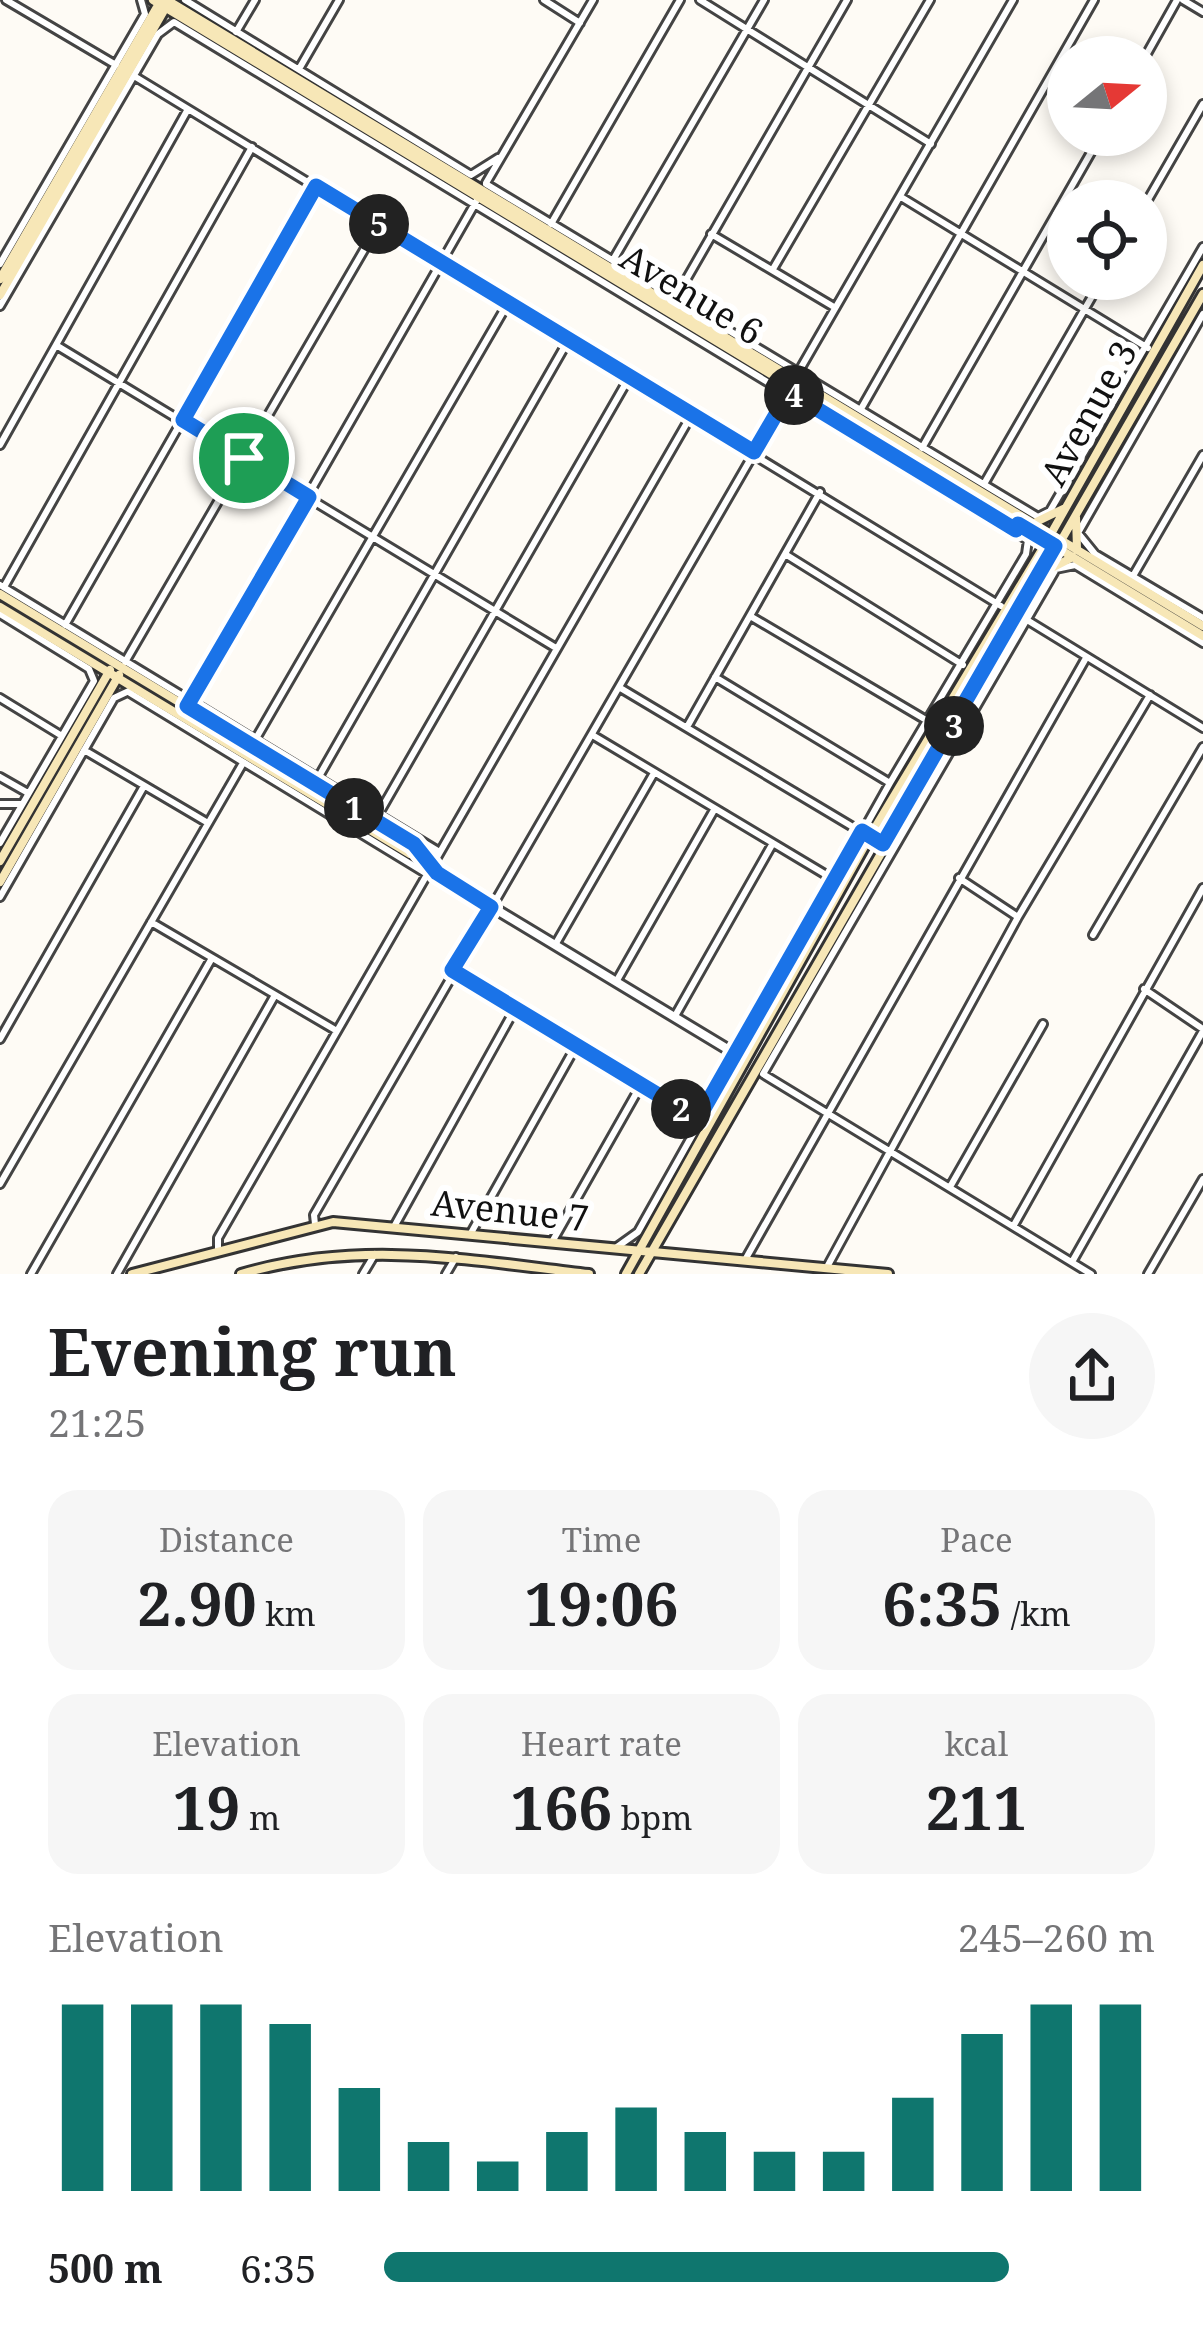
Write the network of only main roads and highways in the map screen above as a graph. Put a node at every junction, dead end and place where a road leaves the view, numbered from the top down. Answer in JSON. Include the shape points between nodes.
{"nodes":[{"id":1,"x":159,"y":1,"type":"edge"},
{"id":2,"x":185,"y":12,"type":"edge"},
{"id":3,"x":151,"y":25,"type":"junction"},
{"id":4,"x":1203,"y":265,"type":"edge"},
{"id":5,"x":0,"y":278,"type":"edge"},
{"id":6,"x":1203,"y":294,"type":"edge"},
{"id":7,"x":0,"y":295,"type":"edge"},
{"id":8,"x":1079,"y":506,"type":"junction"},
{"id":9,"x":1031,"y":527,"type":"junction"},
{"id":10,"x":1053,"y":540,"type":"junction"},
{"id":11,"x":1076,"y":554,"type":"junction"},
{"id":12,"x":1090,"y":563,"type":"junction"},
{"id":13,"x":1030,"y":567,"type":"junction"},
{"id":14,"x":1041,"y":574,"type":"junction"},
{"id":15,"x":1,"y":589,"type":"edge"},
{"id":16,"x":0,"y":610,"type":"edge"},
{"id":17,"x":1201,"y":619,"type":"edge"},
{"id":18,"x":1203,"y":639,"type":"edge"},
{"id":19,"x":118,"y":669,"type":"junction"},
{"id":20,"x":0,"y":861,"type":"edge"},
{"id":21,"x":0,"y":881,"type":"edge"},
{"id":22,"x":640,"y":1251,"type":"junction"},
{"id":23,"x":652,"y":1252,"type":"junction"},
{"id":24,"x":528,"y":1271,"type":"edge"},
{"id":25,"x":131,"y":1274,"type":"edge"},
{"id":26,"x":241,"y":1274,"type":"edge"},
{"id":27,"x":589,"y":1274,"type":"edge"},
{"id":28,"x":626,"y":1274,"type":"edge"},
{"id":29,"x":639,"y":1274,"type":"edge"},
{"id":30,"x":888,"y":1274,"type":"edge"}],
"edges":[{"from":1,"to":2,"type":"main road","name":"Avenue 6"},
{"from":1,"to":3,"type":"main road"},
{"from":2,"to":3,"type":"main road"},
{"from":2,"to":9,"type":"main road","name":"Avenue 6"},
{"from":3,"to":5,"type":"main road"},
{"from":3,"to":7,"type":"main road"},
{"from":4,"to":8,"type":"main road","name":"Avenue 3","via":[[1150,350]]},
{"from":6,"to":8,"type":"main road","name":"Avenue 3"},
{"from":8,"to":9,"type":"main road"},
{"from":8,"to":10,"type":"main road","name":"Avenue 3"},
{"from":8,"to":11,"type":"main road"},
{"from":9,"to":10,"type":"main road","name":"Avenue 6"},
{"from":9,"to":13,"type":"main road"},
{"from":10,"to":11,"type":"main road","name":"Avenue 6"},
{"from":10,"to":13,"type":"main road","name":"Avenue 3"},
{"from":10,"to":14,"type":"main road","name":"Avenue 3"},
{"from":11,"to":12,"type":"main road","name":"Avenue 6"},
{"from":11,"to":14,"type":"main road"},
{"from":12,"to":17,"type":"main road","name":"Avenue 6"},
{"from":12,"to":18,"type":"main road","name":"Avenue 6"},
{"from":13,"to":22,"type":"main road","name":"Avenue 3","via":[[866,833],[651,1218]]},
{"from":14,"to":23,"type":"main road","name":"Avenue 3"},
{"from":15,"to":19,"type":"main road"},
{"from":16,"to":19,"type":"main road"},
{"from":19,"to":19,"type":"main road","via":[[188,704],[418,853],[131,690]]},
{"from":19,"to":20,"type":"main road"},
{"from":19,"to":21,"type":"main road","via":[[111,696]]},
{"from":22,"to":23,"type":"main road","name":"Avenue 7"},
{"from":22,"to":25,"type":"main road","name":"Avenue 7","via":[[314,1224]]},
{"from":22,"to":28,"type":"main road","name":"Avenue 3"},
{"from":23,"to":29,"type":"main road","name":"Avenue 3"},
{"from":23,"to":30,"type":"main road","name":"Avenue 7"},
{"from":24,"to":26,"type":"main road","name":"Avenue 7","via":[[456,1257],[327,1253]]},
{"from":24,"to":27,"type":"main road","name":"Avenue 7"}]}
